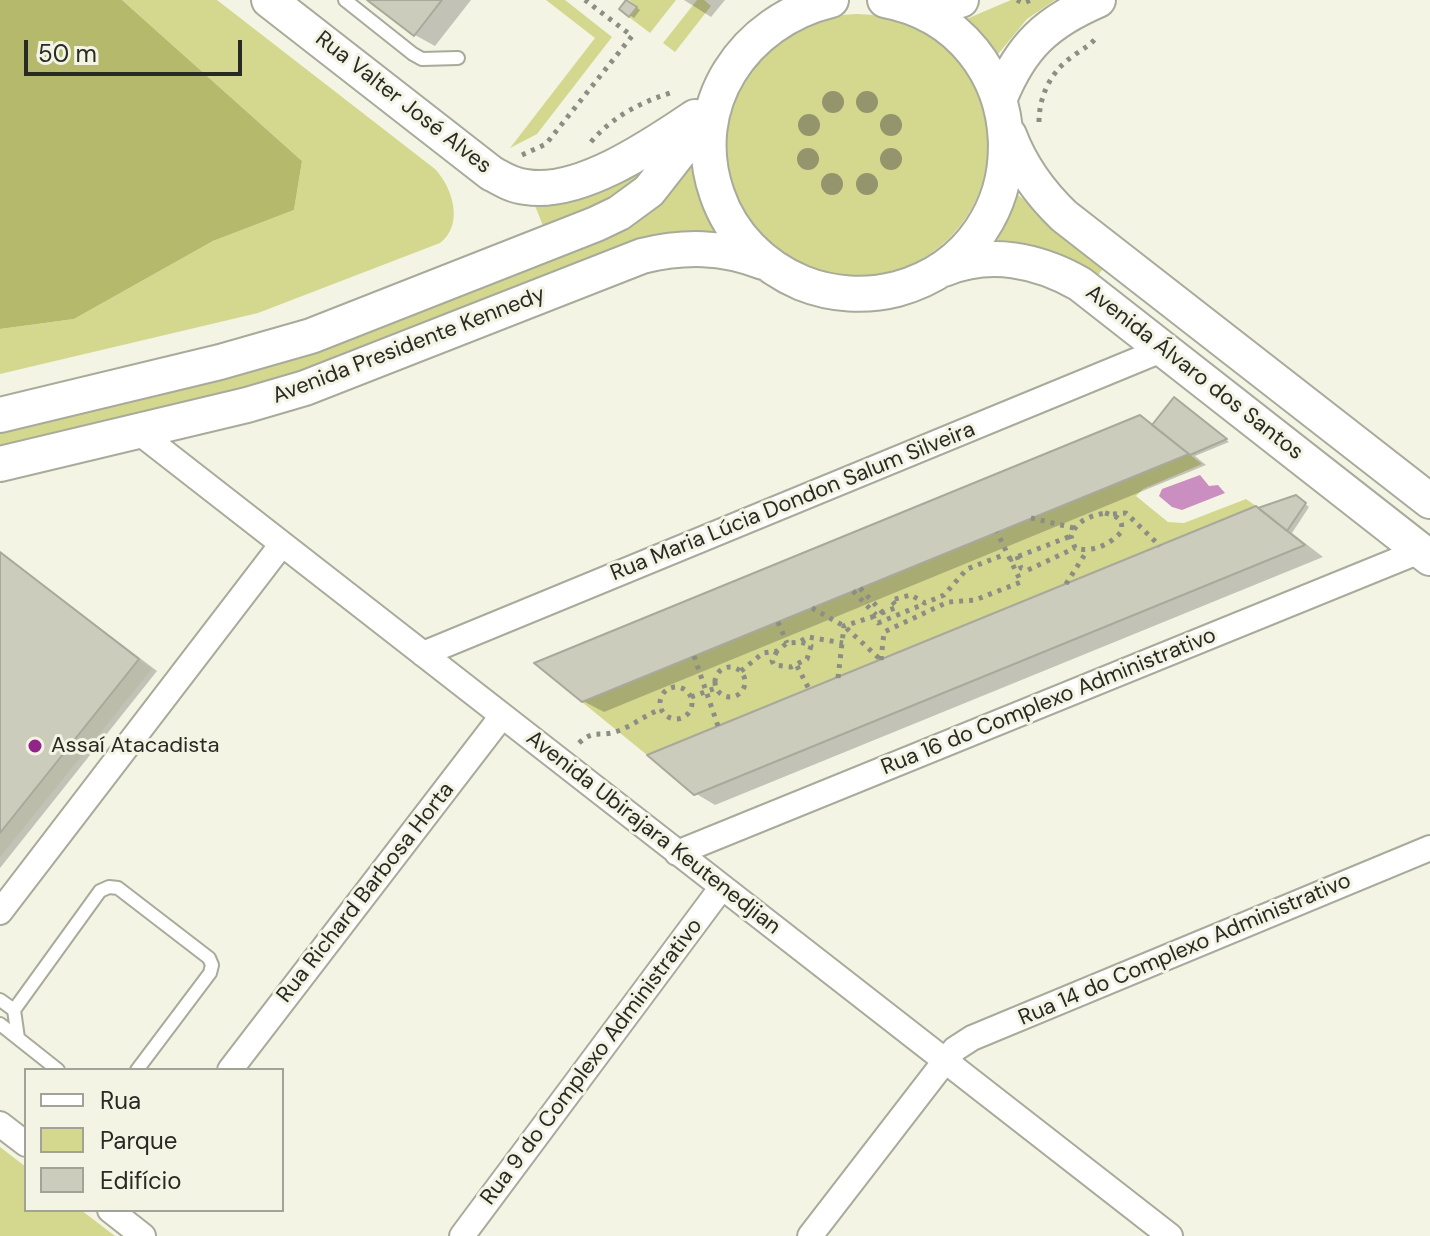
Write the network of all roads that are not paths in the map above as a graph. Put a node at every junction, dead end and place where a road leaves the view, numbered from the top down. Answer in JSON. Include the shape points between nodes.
{"nodes":[{"id":1,"x":269,"y":0,"type":"edge"},
{"id":2,"x":345,"y":0,"type":"edge"},
{"id":3,"x":831,"y":0,"type":"edge"},
{"id":4,"x":961,"y":0,"type":"edge"},
{"id":5,"x":1098,"y":0,"type":"edge"},
{"id":6,"x":891,"y":1,"type":"edge"},
{"id":7,"x":458,"y":58,"type":"dead end"},
{"id":8,"x":714,"y":106,"type":"junction"},
{"id":9,"x":1003,"y":114,"type":"junction"},
{"id":10,"x":767,"y":264,"type":"junction"},
{"id":11,"x":933,"y":274,"type":"junction"},
{"id":12,"x":1164,"y":349,"type":"junction"},
{"id":13,"x":0,"y":415,"type":"edge"},
{"id":14,"x":136,"y":430,"type":"junction"},
{"id":15,"x":0,"y":464,"type":"edge"},
{"id":16,"x":1430,"y":501,"type":"edge"},
{"id":17,"x":282,"y":544,"type":"junction"},
{"id":18,"x":1425,"y":554,"type":"edge"},
{"id":19,"x":423,"y":654,"type":"junction"},
{"id":20,"x":502,"y":716,"type":"junction"},
{"id":21,"x":1430,"y":848,"type":"edge"},
{"id":22,"x":677,"y":853,"type":"junction"},
{"id":23,"x":722,"y":887,"type":"junction"},
{"id":24,"x":0,"y":912,"type":"edge"},
{"id":25,"x":0,"y":1000,"type":"edge"},
{"id":26,"x":14,"y":1010,"type":"junction"},
{"id":27,"x":0,"y":1024,"type":"edge"},
{"id":28,"x":18,"y":1038,"type":"junction"},
{"id":29,"x":945,"y":1061,"type":"junction"},
{"id":30,"x":56,"y":1068,"type":"edge"},
{"id":31,"x":139,"y":1068,"type":"edge"},
{"id":32,"x":232,"y":1068,"type":"edge"},
{"id":33,"x":0,"y":1124,"type":"edge"},
{"id":34,"x":24,"y":1142,"type":"edge"},
{"id":35,"x":116,"y":1212,"type":"edge"},
{"id":36,"x":1166,"y":1235,"type":"edge"},
{"id":37,"x":143,"y":1236,"type":"edge"},
{"id":38,"x":462,"y":1236,"type":"edge"},
{"id":39,"x":810,"y":1236,"type":"edge"}],
"edges":[{"from":1,"to":8,"type":"main road","name":"Rua Valter José Alves","via":[[491,173],[520,187],[575,180],[639,154]]},
{"from":2,"to":7,"type":"lane","via":[[422,59]]},
{"from":3,"to":8,"type":"main road","via":[[796,11],[761,33],[734,64]]},
{"from":4,"to":6,"type":"main road"},
{"from":5,"to":9,"type":"main road","via":[[1065,15],[1030,45],[1017,61]]},
{"from":6,"to":9,"type":"main road","name":"Avenida Álvaro dos Santos","via":[[920,11],[961,38],[990,76]]},
{"from":8,"to":10,"type":"main road","via":[[709,151],[717,194],[737,232]]},
{"from":8,"to":13,"type":"main road","name":"Avenida Presidente Kennedy","via":[[649,191],[596,224],[311,336]]},
{"from":9,"to":11,"type":"main road","via":[[1005,170],[992,212],[977,236]]},
{"from":9,"to":16,"type":"main road","name":"Avenida Álvaro dos Santos","via":[[1018,158],[1064,216]]},
{"from":10,"to":11,"type":"main road","via":[[836,293],[886,292]]},
{"from":10,"to":14,"type":"main road","name":"Avenida Presidente Kennedy","via":[[718,249],[642,256],[305,388]]},
{"from":11,"to":12,"type":"main road","name":"Avenida Álvaro dos Santos","via":[[977,260],[1042,265],[1094,293]]},
{"from":12,"to":18,"type":"main road","name":"Avenida Álvaro dos Santos"},
{"from":12,"to":19,"type":"street","name":"Rua Maria Lúcia Dondon Salum Silveira"},
{"from":14,"to":15,"type":"main road","name":"Avenida Presidente Kennedy"},
{"from":14,"to":17,"type":"street","name":"Avenida Ubirajara Keutenedjian"},
{"from":17,"to":19,"type":"street","name":"Avenida Ubirajara Keutenedjian"},
{"from":17,"to":24,"type":"street"},
{"from":18,"to":22,"type":"street","name":"Rua 16 do Complexo Administrativo"},
{"from":19,"to":20,"type":"street","name":"Avenida Ubirajara Keutenedjian"},
{"from":20,"to":22,"type":"street","name":"Avenida Ubirajara Keutenedjian"},
{"from":20,"to":32,"type":"street","name":"Rua Richard Barbosa Horta"},
{"from":21,"to":29,"type":"street","name":"Rua 14 do Complexo Administrativo","via":[[972,1038]]},
{"from":22,"to":23,"type":"street","name":"Avenida Ubirajara Keutenedjian"},
{"from":23,"to":29,"type":"street","name":"Avenida Ubirajara Keutenedjian"},
{"from":23,"to":38,"type":"street","name":"Rua 9 do Complexo Administrativo"},
{"from":25,"to":26,"type":"lane"},
{"from":26,"to":28,"type":"lane"},
{"from":26,"to":31,"type":"lane","via":[[100,891],[118,888],[212,965]]},
{"from":27,"to":28,"type":"lane"},
{"from":28,"to":30,"type":"lane"},
{"from":29,"to":36,"type":"street","name":"Avenida Ubirajara Keutenedjian"},
{"from":29,"to":39,"type":"street","name":"Rua 14 do Complexo Administrativo"},
{"from":33,"to":34,"type":"street"},
{"from":35,"to":37,"type":"street"}]}
